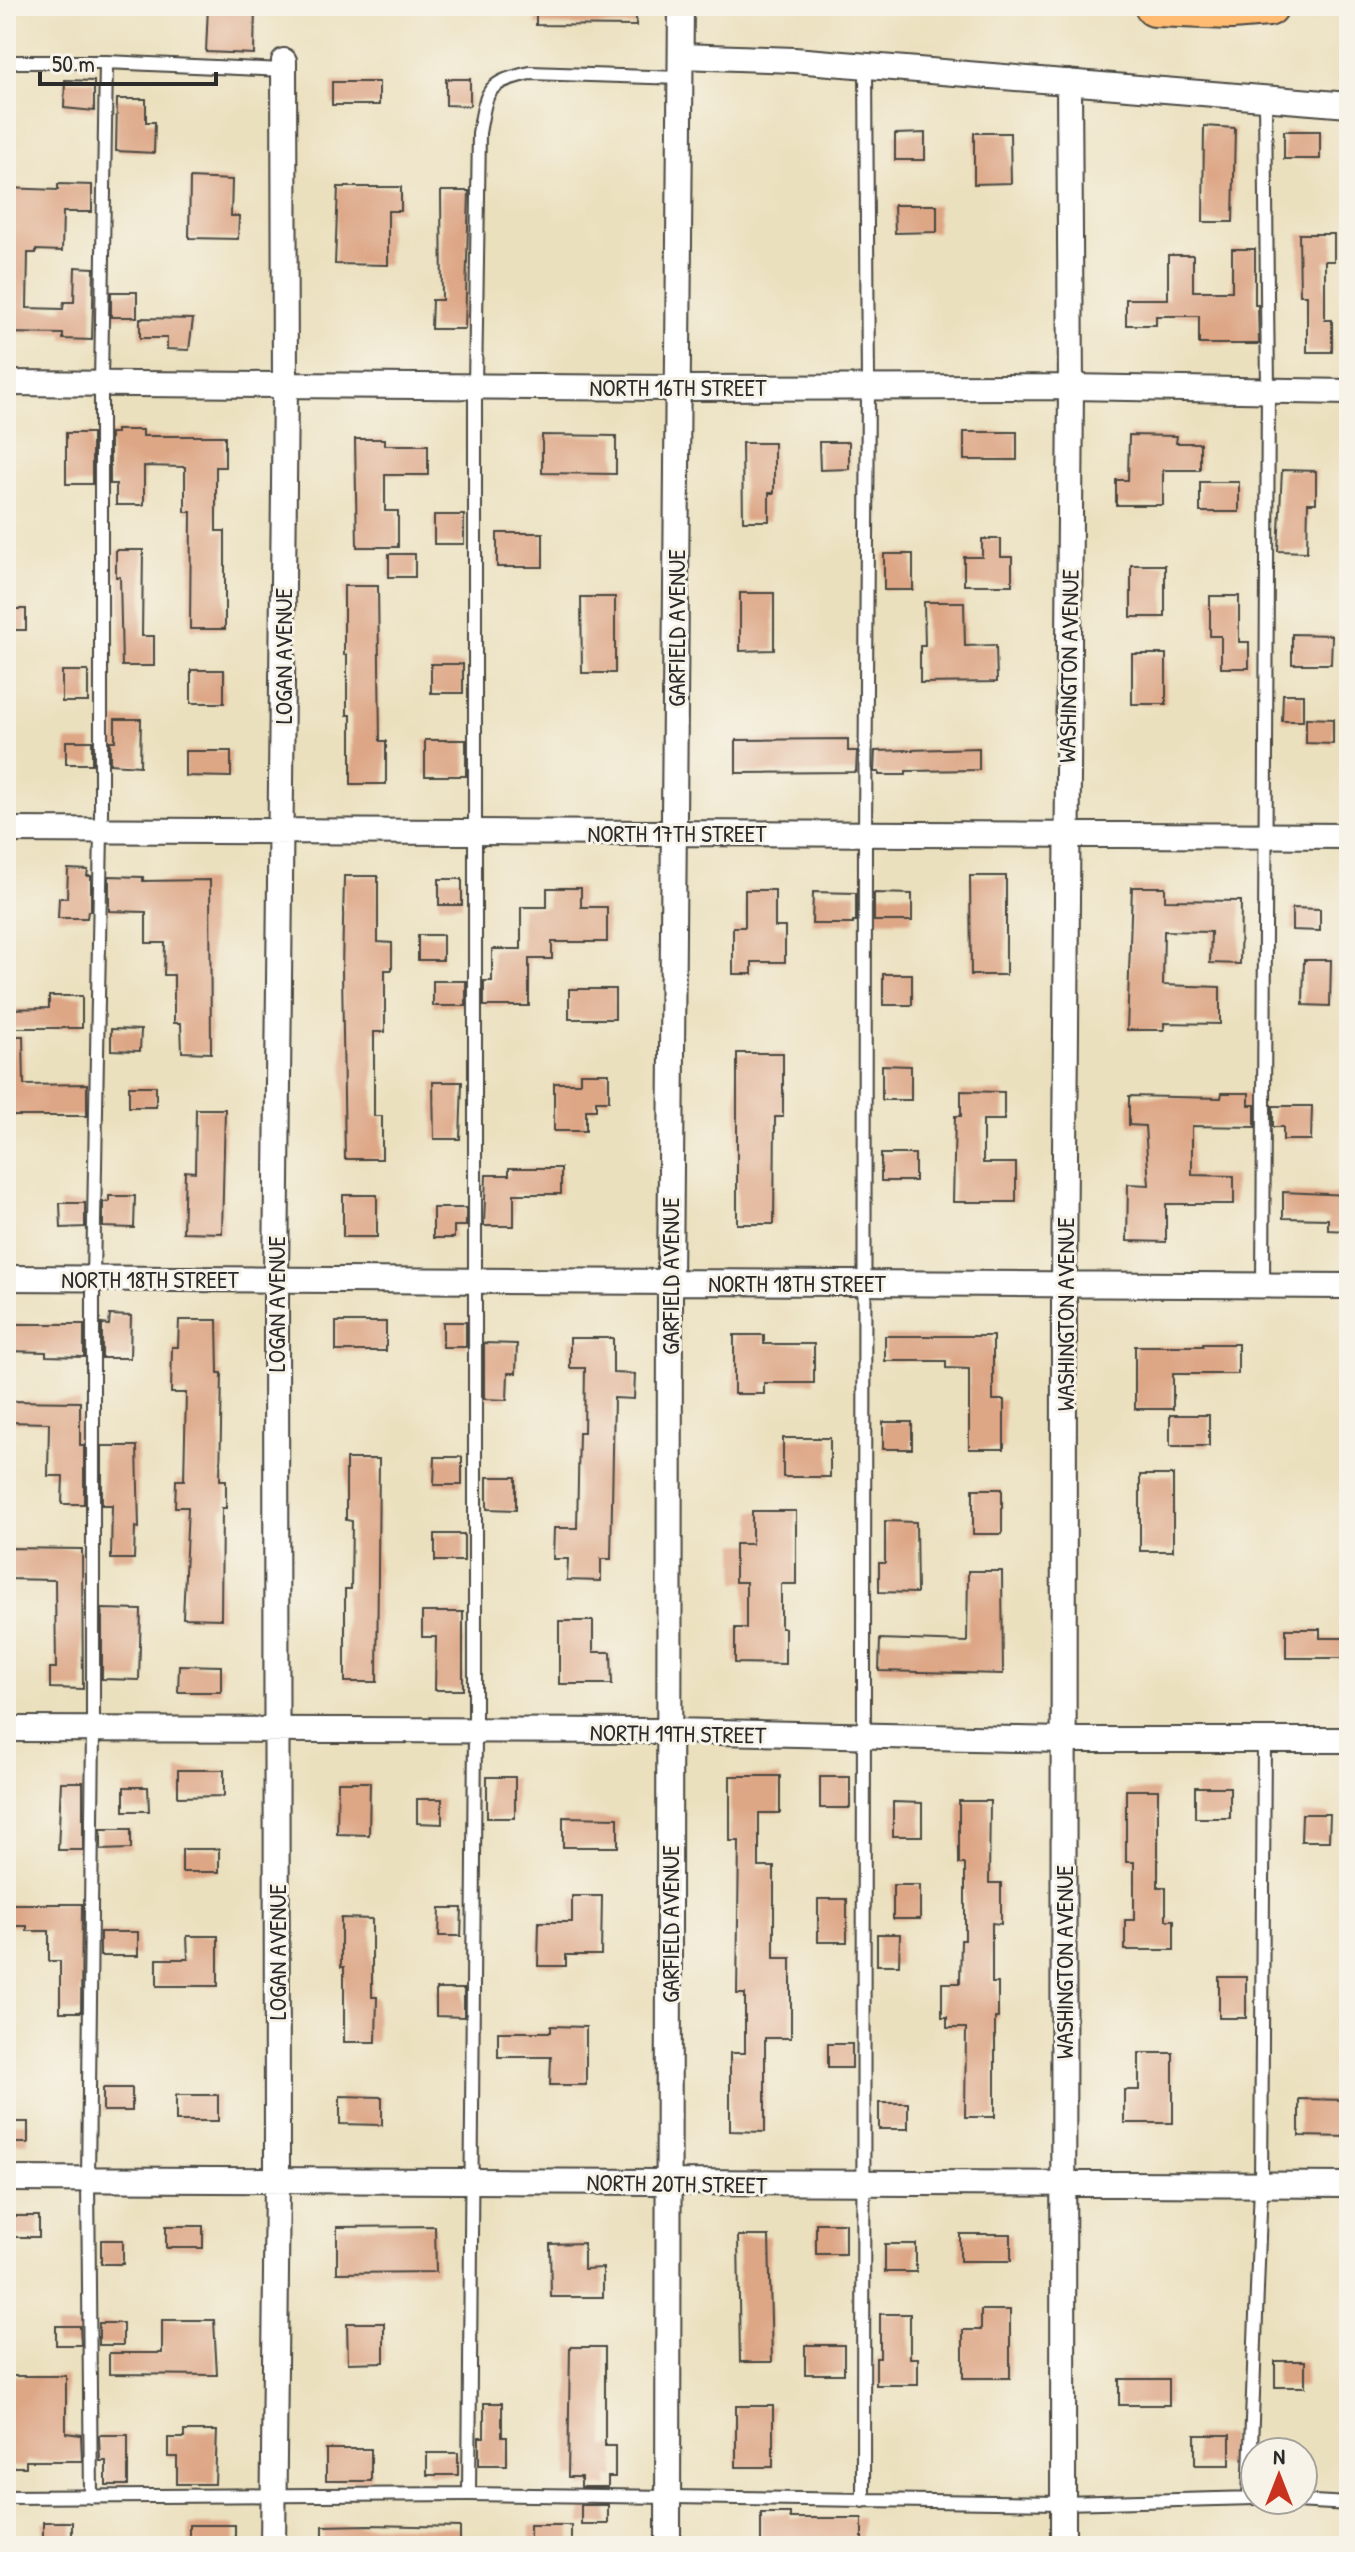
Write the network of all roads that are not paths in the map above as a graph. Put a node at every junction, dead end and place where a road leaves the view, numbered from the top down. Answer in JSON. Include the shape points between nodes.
{"nodes":[{"id":1,"x":681,"y":6,"type":"edge"},
{"id":2,"x":1155,"y":6,"type":"edge"},
{"id":3,"x":1268,"y":6,"type":"edge"},
{"id":4,"x":6,"y":62,"type":"edge"},
{"id":5,"x":106,"y":62,"type":"junction"},
{"id":6,"x":284,"y":66,"type":"joint"},
{"id":7,"x":866,"y":66,"type":"junction"},
{"id":8,"x":680,"y":67,"type":"junction"},
{"id":9,"x":1069,"y":82,"type":"junction"},
{"id":10,"x":1265,"y":98,"type":"junction"},
{"id":11,"x":1349,"y":105,"type":"edge"},
{"id":12,"x":6,"y":383,"type":"edge"},
{"id":13,"x":101,"y":384,"type":"junction"},
{"id":14,"x":285,"y":385,"type":"junction"},
{"id":15,"x":475,"y":386,"type":"junction"},
{"id":16,"x":1071,"y":387,"type":"junction"},
{"id":17,"x":678,"y":388,"type":"junction"},
{"id":18,"x":868,"y":388,"type":"junction"},
{"id":19,"x":1268,"y":390,"type":"junction"},
{"id":20,"x":1349,"y":392,"type":"edge"},
{"id":21,"x":6,"y":830,"type":"edge"},
{"id":22,"x":101,"y":830,"type":"junction"},
{"id":23,"x":282,"y":831,"type":"junction"},
{"id":24,"x":476,"y":832,"type":"junction"},
{"id":25,"x":675,"y":833,"type":"junction"},
{"id":26,"x":865,"y":834,"type":"junction"},
{"id":27,"x":1067,"y":835,"type":"junction"},
{"id":28,"x":1265,"y":836,"type":"junction"},
{"id":29,"x":1349,"y":836,"type":"edge"},
{"id":30,"x":6,"y":1278,"type":"edge"},
{"id":31,"x":93,"y":1279,"type":"junction"},
{"id":32,"x":276,"y":1280,"type":"junction"},
{"id":33,"x":474,"y":1281,"type":"junction"},
{"id":34,"x":670,"y":1282,"type":"junction"},
{"id":35,"x":865,"y":1283,"type":"junction"},
{"id":36,"x":1064,"y":1285,"type":"junction"},
{"id":37,"x":1263,"y":1286,"type":"junction"},
{"id":38,"x":1349,"y":1286,"type":"edge"},
{"id":39,"x":6,"y":1729,"type":"edge"},
{"id":40,"x":93,"y":1730,"type":"junction"},
{"id":41,"x":277,"y":1731,"type":"junction"},
{"id":42,"x":475,"y":1731,"type":"junction"},
{"id":43,"x":671,"y":1731,"type":"junction"},
{"id":44,"x":865,"y":1736,"type":"junction"},
{"id":45,"x":1064,"y":1740,"type":"junction"},
{"id":46,"x":1264,"y":1740,"type":"junction"},
{"id":47,"x":1349,"y":1740,"type":"edge"},
{"id":48,"x":6,"y":2179,"type":"edge"},
{"id":49,"x":88,"y":2180,"type":"junction"},
{"id":50,"x":277,"y":2181,"type":"junction"},
{"id":51,"x":471,"y":2182,"type":"junction"},
{"id":52,"x":670,"y":2183,"type":"junction"},
{"id":53,"x":863,"y":2185,"type":"junction"},
{"id":54,"x":1064,"y":2185,"type":"junction"},
{"id":55,"x":1261,"y":2185,"type":"junction"},
{"id":56,"x":1349,"y":2185,"type":"edge"},
{"id":57,"x":1254,"y":2436,"type":"edge"},
{"id":58,"x":469,"y":2494,"type":"junction"},
{"id":59,"x":668,"y":2496,"type":"junction"},
{"id":60,"x":6,"y":2497,"type":"edge"},
{"id":61,"x":91,"y":2497,"type":"junction"},
{"id":62,"x":274,"y":2497,"type":"junction"},
{"id":63,"x":1239,"y":2498,"type":"edge"},
{"id":64,"x":863,"y":2501,"type":"junction"},
{"id":65,"x":1319,"y":2502,"type":"edge"},
{"id":66,"x":1063,"y":2503,"type":"junction"},
{"id":67,"x":1349,"y":2504,"type":"edge"},
{"id":68,"x":273,"y":2546,"type":"edge"},
{"id":69,"x":668,"y":2546,"type":"edge"},
{"id":70,"x":1063,"y":2546,"type":"edge"}],
"edges":[{"from":1,"to":8,"type":"street","name":"GARFIELD AVENUE"},
{"from":2,"to":3,"type":"highway"},
{"from":4,"to":5,"type":"lane"},
{"from":5,"to":6,"type":"lane"},
{"from":5,"to":13,"type":"lane"},
{"from":6,"to":14,"type":"street","name":"LOGAN AVENUE"},
{"from":7,"to":8,"type":"street"},
{"from":7,"to":9,"type":"street"},
{"from":7,"to":18,"type":"lane"},
{"from":8,"to":15,"type":"lane","via":[[530,73],[497,82],[489,93],[479,133]]},
{"from":8,"to":17,"type":"street","name":"GARFIELD AVENUE"},
{"from":9,"to":10,"type":"street"},
{"from":9,"to":16,"type":"street","name":"WASHINGTON AVENUE"},
{"from":10,"to":11,"type":"street"},
{"from":10,"to":19,"type":"lane"},
{"from":12,"to":13,"type":"street","name":"NORTH 16TH STREET"},
{"from":13,"to":14,"type":"street","name":"NORTH 16TH STREET"},
{"from":13,"to":22,"type":"lane"},
{"from":14,"to":15,"type":"street","name":"NORTH 16TH STREET"},
{"from":14,"to":23,"type":"street","name":"LOGAN AVENUE"},
{"from":15,"to":17,"type":"street","name":"NORTH 16TH STREET"},
{"from":15,"to":24,"type":"lane"},
{"from":16,"to":18,"type":"street","name":"NORTH 16TH STREET"},
{"from":16,"to":19,"type":"street","name":"NORTH 16TH STREET"},
{"from":16,"to":27,"type":"street","name":"WASHINGTON AVENUE"},
{"from":17,"to":18,"type":"street","name":"NORTH 16TH STREET"},
{"from":17,"to":25,"type":"street","name":"GARFIELD AVENUE"},
{"from":18,"to":26,"type":"lane"},
{"from":19,"to":20,"type":"street","name":"NORTH 16TH STREET"},
{"from":19,"to":28,"type":"lane"},
{"from":21,"to":22,"type":"street","name":"NORTH 17TH STREET"},
{"from":22,"to":23,"type":"street","name":"NORTH 17TH STREET"},
{"from":22,"to":31,"type":"lane"},
{"from":23,"to":24,"type":"street","name":"NORTH 17TH STREET"},
{"from":23,"to":32,"type":"street","name":"LOGAN AVENUE"},
{"from":24,"to":25,"type":"street","name":"NORTH 17TH STREET"},
{"from":24,"to":33,"type":"lane"},
{"from":25,"to":26,"type":"street","name":"NORTH 17TH STREET"},
{"from":25,"to":34,"type":"street","name":"GARFIELD AVENUE"},
{"from":26,"to":27,"type":"street","name":"NORTH 17TH STREET"},
{"from":26,"to":35,"type":"lane"},
{"from":27,"to":28,"type":"street","name":"NORTH 17TH STREET"},
{"from":27,"to":36,"type":"street","name":"WASHINGTON AVENUE"},
{"from":28,"to":29,"type":"street","name":"NORTH 17TH STREET"},
{"from":28,"to":37,"type":"lane"},
{"from":30,"to":31,"type":"street","name":"NORTH 18TH STREET"},
{"from":31,"to":32,"type":"street","name":"NORTH 18TH STREET"},
{"from":31,"to":40,"type":"lane"},
{"from":32,"to":33,"type":"street","name":"NORTH 18TH STREET"},
{"from":32,"to":41,"type":"street","name":"LOGAN AVENUE"},
{"from":33,"to":34,"type":"street","name":"NORTH 18TH STREET"},
{"from":33,"to":42,"type":"lane"},
{"from":34,"to":35,"type":"street","name":"NORTH 18TH STREET"},
{"from":34,"to":43,"type":"street","name":"GARFIELD AVENUE"},
{"from":35,"to":36,"type":"street","name":"NORTH 18TH STREET"},
{"from":35,"to":44,"type":"lane"},
{"from":36,"to":37,"type":"street","name":"NORTH 18TH STREET"},
{"from":36,"to":45,"type":"street","name":"WASHINGTON AVENUE"},
{"from":37,"to":38,"type":"street","name":"NORTH 18TH STREET"},
{"from":39,"to":40,"type":"street","name":"NORTH 19TH STREET"},
{"from":40,"to":41,"type":"street","name":"NORTH 19TH STREET"},
{"from":40,"to":49,"type":"lane"},
{"from":41,"to":42,"type":"street","name":"NORTH 19TH STREET"},
{"from":41,"to":50,"type":"street","name":"LOGAN AVENUE"},
{"from":42,"to":43,"type":"street","name":"NORTH 19TH STREET"},
{"from":42,"to":51,"type":"lane"},
{"from":43,"to":44,"type":"street","name":"NORTH 19TH STREET"},
{"from":43,"to":52,"type":"street","name":"GARFIELD AVENUE"},
{"from":44,"to":45,"type":"street","name":"NORTH 19TH STREET"},
{"from":44,"to":53,"type":"lane"},
{"from":45,"to":46,"type":"street","name":"NORTH 19TH STREET"},
{"from":45,"to":54,"type":"street","name":"WASHINGTON AVENUE"},
{"from":46,"to":47,"type":"street","name":"NORTH 19TH STREET"},
{"from":46,"to":55,"type":"lane"},
{"from":48,"to":49,"type":"street","name":"NORTH 20TH STREET"},
{"from":49,"to":50,"type":"street","name":"NORTH 20TH STREET"},
{"from":49,"to":61,"type":"lane"},
{"from":50,"to":51,"type":"street","name":"NORTH 20TH STREET"},
{"from":50,"to":62,"type":"street","name":"LOGAN AVENUE"},
{"from":51,"to":52,"type":"street","name":"NORTH 20TH STREET"},
{"from":51,"to":58,"type":"lane"},
{"from":52,"to":53,"type":"street","name":"NORTH 20TH STREET"},
{"from":52,"to":59,"type":"street","name":"GARFIELD AVENUE"},
{"from":53,"to":54,"type":"street","name":"NORTH 20TH STREET"},
{"from":53,"to":64,"type":"lane"},
{"from":54,"to":55,"type":"street","name":"NORTH 20TH STREET"},
{"from":54,"to":66,"type":"street","name":"WASHINGTON AVENUE"},
{"from":55,"to":56,"type":"street","name":"NORTH 20TH STREET"},
{"from":55,"to":57,"type":"lane"},
{"from":58,"to":59,"type":"lane"},
{"from":58,"to":62,"type":"lane"},
{"from":59,"to":64,"type":"lane"},
{"from":59,"to":69,"type":"street","name":"GARFIELD AVENUE"},
{"from":60,"to":61,"type":"lane"},
{"from":61,"to":62,"type":"lane"},
{"from":62,"to":68,"type":"street","name":"LOGAN AVENUE"},
{"from":63,"to":66,"type":"lane"},
{"from":64,"to":66,"type":"lane"},
{"from":65,"to":67,"type":"lane"},
{"from":66,"to":70,"type":"street","name":"WASHINGTON AVENUE"}]}
